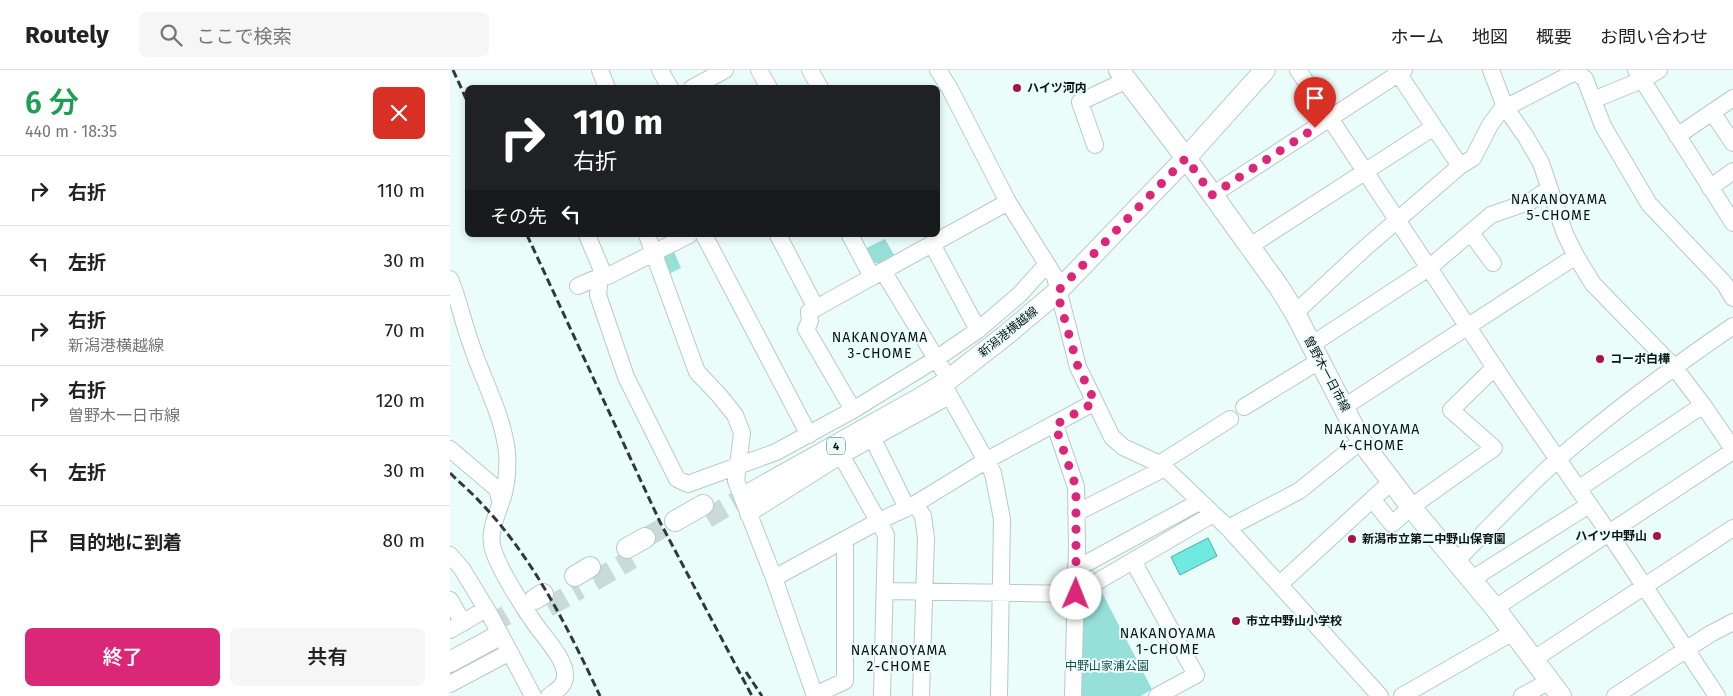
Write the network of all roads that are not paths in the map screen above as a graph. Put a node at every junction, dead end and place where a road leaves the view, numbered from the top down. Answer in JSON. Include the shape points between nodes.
{"nodes":[{"id":1,"x":600,"y":70,"type":"edge"},
{"id":2,"x":660,"y":70,"type":"edge"},
{"id":3,"x":725,"y":70,"type":"edge"},
{"id":4,"x":759,"y":70,"type":"edge"},
{"id":5,"x":810,"y":70,"type":"edge"},
{"id":6,"x":938,"y":70,"type":"edge"},
{"id":7,"x":1250,"y":70,"type":"edge"},
{"id":8,"x":1265,"y":70,"type":"edge"},
{"id":9,"x":1298,"y":70,"type":"edge"},
{"id":10,"x":1491,"y":70,"type":"edge"},
{"id":11,"x":1658,"y":70,"type":"edge"},
{"id":12,"x":1400,"y":71,"type":"edge"},
{"id":13,"x":1574,"y":71,"type":"edge"},
{"id":14,"x":1123,"y":75,"type":"edge"},
{"id":15,"x":1639,"y":75,"type":"edge"},
{"id":16,"x":606,"y":85,"type":"edge"},
{"id":17,"x":668,"y":85,"type":"edge"},
{"id":18,"x":698,"y":85,"type":"edge"},
{"id":19,"x":766,"y":85,"type":"edge"},
{"id":20,"x":818,"y":85,"type":"edge"},
{"id":21,"x":944,"y":93,"type":"edge"},
{"id":22,"x":1733,"y":98,"type":"edge"},
{"id":23,"x":1593,"y":100,"type":"junction"},
{"id":24,"x":1505,"y":107,"type":"junction"},
{"id":25,"x":1712,"y":112,"type":"junction"},
{"id":26,"x":1330,"y":118,"type":"junction"},
{"id":27,"x":1434,"y":127,"type":"junction"},
{"id":28,"x":1677,"y":136,"type":"junction"},
{"id":29,"x":1733,"y":144,"type":"edge"},
{"id":30,"x":1095,"y":145,"type":"dead end"},
{"id":31,"x":1183,"y":154,"type":"junction"},
{"id":32,"x":1460,"y":166,"type":"junction"},
{"id":33,"x":1366,"y":171,"type":"junction"},
{"id":34,"x":1733,"y":171,"type":"edge"},
{"id":35,"x":1710,"y":188,"type":"junction"},
{"id":36,"x":1550,"y":190,"type":"junction"},
{"id":37,"x":1212,"y":195,"type":"junction"},
{"id":38,"x":1008,"y":202,"type":"junction"},
{"id":39,"x":1398,"y":220,"type":"junction"},
{"id":40,"x":1733,"y":223,"type":"edge"},
{"id":41,"x":1471,"y":233,"type":"junction"},
{"id":42,"x":940,"y":235,"type":"edge"},
{"id":43,"x":589,"y":237,"type":"edge"},
{"id":44,"x":648,"y":237,"type":"edge"},
{"id":45,"x":685,"y":237,"type":"edge"},
{"id":46,"x":705,"y":237,"type":"edge"},
{"id":47,"x":779,"y":237,"type":"edge"},
{"id":48,"x":851,"y":237,"type":"edge"},
{"id":49,"x":926,"y":242,"type":"edge"},
{"id":50,"x":1250,"y":246,"type":"junction"},
{"id":51,"x":653,"y":253,"type":"junction"},
{"id":52,"x":1576,"y":256,"type":"junction"},
{"id":53,"x":1493,"y":262,"type":"dead end"},
{"id":54,"x":1430,"y":267,"type":"junction"},
{"id":55,"x":878,"y":274,"type":"junction"},
{"id":56,"x":601,"y":276,"type":"junction"},
{"id":57,"x":1053,"y":278,"type":"junction"},
{"id":58,"x":450,"y":279,"type":"edge"},
{"id":59,"x":578,"y":286,"type":"dead end"},
{"id":60,"x":1733,"y":298,"type":"edge"},
{"id":61,"x":816,"y":308,"type":"junction"},
{"id":62,"x":1295,"y":313,"type":"junction"},
{"id":63,"x":1733,"y":326,"type":"edge"},
{"id":64,"x":1468,"y":327,"type":"junction"},
{"id":65,"x":978,"y":330,"type":"junction"},
{"id":66,"x":1315,"y":353,"type":"junction"},
{"id":67,"x":1494,"y":366,"type":"junction"},
{"id":68,"x":1674,"y":367,"type":"junction"},
{"id":69,"x":943,"y":377,"type":"junction"},
{"id":70,"x":1095,"y":402,"type":"junction"},
{"id":71,"x":1703,"y":405,"type":"junction"},
{"id":72,"x":1344,"y":407,"type":"junction"},
{"id":73,"x":1244,"y":408,"type":"dead end"},
{"id":74,"x":853,"y":410,"type":"junction"},
{"id":75,"x":1230,"y":420,"type":"dead end"},
{"id":76,"x":1055,"y":425,"type":"junction"},
{"id":77,"x":809,"y":434,"type":"junction"},
{"id":78,"x":870,"y":434,"type":"junction"},
{"id":79,"x":1362,"y":440,"type":"junction"},
{"id":80,"x":450,"y":450,"type":"edge"},
{"id":81,"x":1733,"y":450,"type":"edge"},
{"id":82,"x":838,"y":451,"type":"junction"},
{"id":83,"x":986,"y":460,"type":"junction"},
{"id":84,"x":1557,"y":460,"type":"junction"},
{"id":85,"x":1162,"y":466,"type":"junction"},
{"id":86,"x":1391,"y":482,"type":"junction"},
{"id":87,"x":745,"y":489,"type":"junction"},
{"id":88,"x":1578,"y":489,"type":"junction"},
{"id":89,"x":1373,"y":500,"type":"junction"},
{"id":90,"x":1200,"y":502,"type":"junction"},
{"id":91,"x":501,"y":503,"type":"junction"},
{"id":92,"x":1589,"y":505,"type":"junction"},
{"id":93,"x":911,"y":506,"type":"junction"},
{"id":94,"x":1411,"y":507,"type":"junction"},
{"id":95,"x":705,"y":511,"type":"tunnel mouth"},
{"id":96,"x":1076,"y":513,"type":"junction"},
{"id":97,"x":1213,"y":514,"type":"junction"},
{"id":98,"x":877,"y":522,"type":"junction"},
{"id":99,"x":677,"y":527,"type":"tunnel mouth"},
{"id":100,"x":1228,"y":528,"type":"junction"},
{"id":101,"x":1733,"y":528,"type":"edge"},
{"id":102,"x":1609,"y":533,"type":"junction"},
{"id":103,"x":845,"y":540,"type":"junction"},
{"id":104,"x":647,"y":544,"type":"tunnel mouth"},
{"id":105,"x":630,"y":554,"type":"tunnel mouth"},
{"id":106,"x":450,"y":555,"type":"edge"},
{"id":107,"x":1133,"y":561,"type":"junction"},
{"id":108,"x":1456,"y":561,"type":"junction"},
{"id":109,"x":1076,"y":566,"type":"junction"},
{"id":110,"x":774,"y":578,"type":"junction"},
{"id":111,"x":1472,"y":579,"type":"junction"},
{"id":112,"x":1280,"y":584,"type":"junction"},
{"id":113,"x":1644,"y":586,"type":"junction"},
{"id":114,"x":885,"y":591,"type":"junction"},
{"id":115,"x":923,"y":592,"type":"junction"},
{"id":116,"x":1002,"y":593,"type":"junction"},
{"id":117,"x":1076,"y":594,"type":"junction"},
{"id":118,"x":450,"y":600,"type":"edge"},
{"id":119,"x":1495,"y":608,"type":"junction"},
{"id":120,"x":1733,"y":622,"type":"edge"},
{"id":121,"x":490,"y":624,"type":"junction"},
{"id":122,"x":456,"y":627,"type":"edge"},
{"id":123,"x":1513,"y":632,"type":"junction"},
{"id":124,"x":450,"y":647,"type":"edge"},
{"id":125,"x":1686,"y":650,"type":"junction"},
{"id":126,"x":510,"y":652,"type":"junction"},
{"id":127,"x":1534,"y":659,"type":"junction"},
{"id":128,"x":450,"y":662,"type":"edge"},
{"id":129,"x":450,"y":684,"type":"edge"},
{"id":130,"x":1555,"y":688,"type":"edge"},
{"id":131,"x":532,"y":696,"type":"edge"},
{"id":132,"x":549,"y":696,"type":"edge"},
{"id":133,"x":815,"y":696,"type":"edge"},
{"id":134,"x":882,"y":696,"type":"edge"},
{"id":135,"x":921,"y":696,"type":"edge"},
{"id":136,"x":999,"y":696,"type":"edge"},
{"id":137,"x":1073,"y":696,"type":"edge"},
{"id":138,"x":1157,"y":696,"type":"edge"},
{"id":139,"x":1380,"y":696,"type":"edge"},
{"id":140,"x":1402,"y":696,"type":"edge"},
{"id":141,"x":1522,"y":696,"type":"edge"},
{"id":142,"x":1615,"y":696,"type":"edge"},
{"id":143,"x":1717,"y":696,"type":"edge"}],
"edges":[{"from":1,"to":16,"type":"street"},
{"from":2,"to":17,"type":"street"},
{"from":3,"to":18,"type":"street"},
{"from":4,"to":19,"type":"street"},
{"from":5,"to":20,"type":"street"},
{"from":6,"to":21,"type":"street"},
{"from":7,"to":31,"type":"main road","name":"新潟港横越線","number":"4"},
{"from":8,"to":31,"type":"main road","name":"新潟港横越線","number":"4"},
{"from":9,"to":26,"type":"street"},
{"from":10,"to":24,"type":"street"},
{"from":11,"to":15,"type":"street"},
{"from":12,"to":26,"type":"street"},
{"from":12,"to":27,"type":"street"},
{"from":13,"to":23,"type":"street","via":[[1585,79]]},
{"from":13,"to":24,"type":"street"},
{"from":14,"to":30,"type":"street","via":[[1080,102]]},
{"from":14,"to":31,"type":"main road","name":"曽野木一日市線"},
{"from":15,"to":23,"type":"street"},
{"from":15,"to":28,"type":"street"},
{"from":21,"to":38,"type":"street"},
{"from":22,"to":25,"type":"street"},
{"from":23,"to":60,"type":"street","via":[[1603,126],[1649,204],[1724,283]]},
{"from":24,"to":32,"type":"street","via":[[1490,125],[1473,158]]},
{"from":24,"to":36,"type":"street","via":[[1541,163]]},
{"from":25,"to":28,"type":"street"},
{"from":25,"to":29,"type":"street"},
{"from":26,"to":33,"type":"street"},
{"from":26,"to":37,"type":"street"},
{"from":27,"to":32,"type":"street"},
{"from":27,"to":33,"type":"street"},
{"from":28,"to":35,"type":"street"},
{"from":31,"to":37,"type":"main road","name":"曽野木一日市線"},
{"from":31,"to":57,"type":"main road","name":"新潟港横越線","number":"4"},
{"from":32,"to":39,"type":"street"},
{"from":33,"to":39,"type":"street"},
{"from":33,"to":50,"type":"street"},
{"from":34,"to":35,"type":"street"},
{"from":35,"to":40,"type":"street"},
{"from":36,"to":41,"type":"street","via":[[1532,201],[1491,214]]},
{"from":36,"to":52,"type":"street"},
{"from":37,"to":50,"type":"main road","name":"曽野木一日市線"},
{"from":38,"to":42,"type":"street"},
{"from":38,"to":57,"type":"street"},
{"from":39,"to":54,"type":"street"},
{"from":39,"to":62,"type":"street"},
{"from":41,"to":53,"type":"street"},
{"from":41,"to":54,"type":"street"},
{"from":43,"to":56,"type":"street"},
{"from":44,"to":51,"type":"street"},
{"from":45,"to":51,"type":"street"},
{"from":46,"to":77,"type":"street"},
{"from":47,"to":61,"type":"street"},
{"from":48,"to":55,"type":"street"},
{"from":49,"to":55,"type":"street"},
{"from":49,"to":65,"type":"street"},
{"from":50,"to":62,"type":"main road","name":"曽野木一日市線"},
{"from":51,"to":56,"type":"street","via":[[608,276]]},
{"from":51,"to":87,"type":"street","via":[[697,372],[735,415],[742,433]]},
{"from":52,"to":64,"type":"street"},
{"from":52,"to":68,"type":"street","via":[[1600,292]]},
{"from":54,"to":64,"type":"street"},
{"from":54,"to":66,"type":"street"},
{"from":55,"to":61,"type":"street"},
{"from":55,"to":69,"type":"street"},
{"from":56,"to":59,"type":"street"},
{"from":56,"to":87,"type":"street","via":[[598,295],[626,377],[677,479],[688,484]]},
{"from":57,"to":65,"type":"street","via":[[1020,294]]},
{"from":57,"to":69,"type":"main road","name":"新潟港横越線","number":"4","via":[[1006,335]]},
{"from":57,"to":70,"type":"street","via":[[1078,367]]},
{"from":58,"to":91,"type":"street","via":[[471,346],[498,409],[503,429],[507,480]]},
{"from":61,"to":74,"type":"street","via":[[809,312],[810,321],[806,329]]},
{"from":62,"to":66,"type":"main road","name":"曽野木一日市線"},
{"from":63,"to":68,"type":"street"},
{"from":64,"to":67,"type":"street"},
{"from":64,"to":72,"type":"street"},
{"from":65,"to":69,"type":"street"},
{"from":66,"to":72,"type":"main road","name":"曽野木一日市線"},
{"from":66,"to":73,"type":"street"},
{"from":67,"to":84,"type":"street"},
{"from":67,"to":94,"type":"street","via":[[1451,410],[1494,448]]},
{"from":68,"to":71,"type":"street"},
{"from":68,"to":84,"type":"street"},
{"from":69,"to":74,"type":"street"},
{"from":69,"to":78,"type":"main road","name":"新潟港横越線","number":"4"},
{"from":69,"to":83,"type":"street"},
{"from":69,"to":87,"type":"main road","name":"新潟港横越線","number":"4"},
{"from":70,"to":76,"type":"street"},
{"from":70,"to":85,"type":"street","via":[[1118,444]]},
{"from":71,"to":81,"type":"street"},
{"from":71,"to":88,"type":"street"},
{"from":72,"to":79,"type":"main road","name":"曽野木一日市線"},
{"from":74,"to":77,"type":"street"},
{"from":75,"to":85,"type":"street"},
{"from":76,"to":83,"type":"street"},
{"from":76,"to":96,"type":"street","via":[[1076,487]]},
{"from":77,"to":87,"type":"street","via":[[776,452]]},
{"from":78,"to":82,"type":"main road","name":"新潟港横越線","number":"4"},
{"from":78,"to":93,"type":"street"},
{"from":79,"to":86,"type":"main road","name":"曽野木一日市線"},
{"from":79,"to":100,"type":"street","via":[[1299,491]]},
{"from":80,"to":91,"type":"street","via":[[497,489]]},
{"from":81,"to":102,"type":"street"},
{"from":82,"to":87,"type":"main road","name":"新潟港横越線","number":"4"},
{"from":82,"to":98,"type":"street"},
{"from":83,"to":93,"type":"street"},
{"from":83,"to":116,"type":"street","via":[[994,473],[1002,519]]},
{"from":84,"to":88,"type":"street"},
{"from":84,"to":108,"type":"street"},
{"from":85,"to":90,"type":"street"},
{"from":85,"to":96,"type":"street"},
{"from":86,"to":89,"type":"street"},
{"from":86,"to":94,"type":"main road","name":"曽野木一日市線"},
{"from":87,"to":110,"type":"street"},
{"from":88,"to":92,"type":"street"},
{"from":89,"to":94,"type":"street","via":[[1392,524]]},
{"from":89,"to":112,"type":"street"},
{"from":90,"to":97,"type":"street"},
{"from":90,"to":109,"type":"street"},
{"from":91,"to":132,"type":"street","via":[[491,536],[494,552],[564,668],[564,683]]},
{"from":92,"to":102,"type":"street"},
{"from":92,"to":111,"type":"street"},
{"from":93,"to":98,"type":"street"},
{"from":93,"to":115,"type":"street","via":[[923,516],[926,538]]},
{"from":94,"to":108,"type":"main road","name":"曽野木一日市線"},
{"from":95,"to":99,"type":"main road"},
{"from":96,"to":109,"type":"street"},
{"from":97,"to":100,"type":"street"},
{"from":97,"to":107,"type":"street"},
{"from":98,"to":103,"type":"street"},
{"from":98,"to":114,"type":"street","via":[[886,535]]},
{"from":100,"to":112,"type":"street"},
{"from":101,"to":113,"type":"street"},
{"from":102,"to":113,"type":"street"},
{"from":102,"to":119,"type":"street"},
{"from":103,"to":110,"type":"street"},
{"from":103,"to":133,"type":"street","via":[[845,681]]},
{"from":104,"to":105,"type":"main road"},
{"from":106,"to":121,"type":"street","via":[[462,569]]},
{"from":107,"to":117,"type":"street"},
{"from":107,"to":138,"type":"street","via":[[1196,675]]},
{"from":108,"to":111,"type":"main road","name":"曽野木一日市線"},
{"from":109,"to":117,"type":"street"},
{"from":110,"to":133,"type":"street"},
{"from":111,"to":119,"type":"main road","name":"曽野木一日市線"},
{"from":112,"to":139,"type":"street"},
{"from":113,"to":125,"type":"street"},
{"from":113,"to":127,"type":"street"},
{"from":114,"to":115,"type":"street"},
{"from":114,"to":134,"type":"street"},
{"from":115,"to":116,"type":"street"},
{"from":115,"to":135,"type":"street"},
{"from":116,"to":117,"type":"street"},
{"from":116,"to":136,"type":"street"},
{"from":117,"to":137,"type":"street"},
{"from":118,"to":122,"type":"street"},
{"from":119,"to":123,"type":"main road","name":"曽野木一日市線"},
{"from":120,"to":125,"type":"street"},
{"from":121,"to":122,"type":"street"},
{"from":121,"to":124,"type":"main road"},
{"from":121,"to":126,"type":"street"},
{"from":121,"to":128,"type":"main road"},
{"from":123,"to":127,"type":"main road","name":"曽野木一日市線"},
{"from":123,"to":140,"type":"street"},
{"from":125,"to":142,"type":"street"},
{"from":125,"to":143,"type":"street"},
{"from":126,"to":129,"type":"street"},
{"from":126,"to":131,"type":"street"},
{"from":127,"to":130,"type":"main road","name":"曽野木一日市線"},
{"from":130,"to":141,"type":"street"}]}
